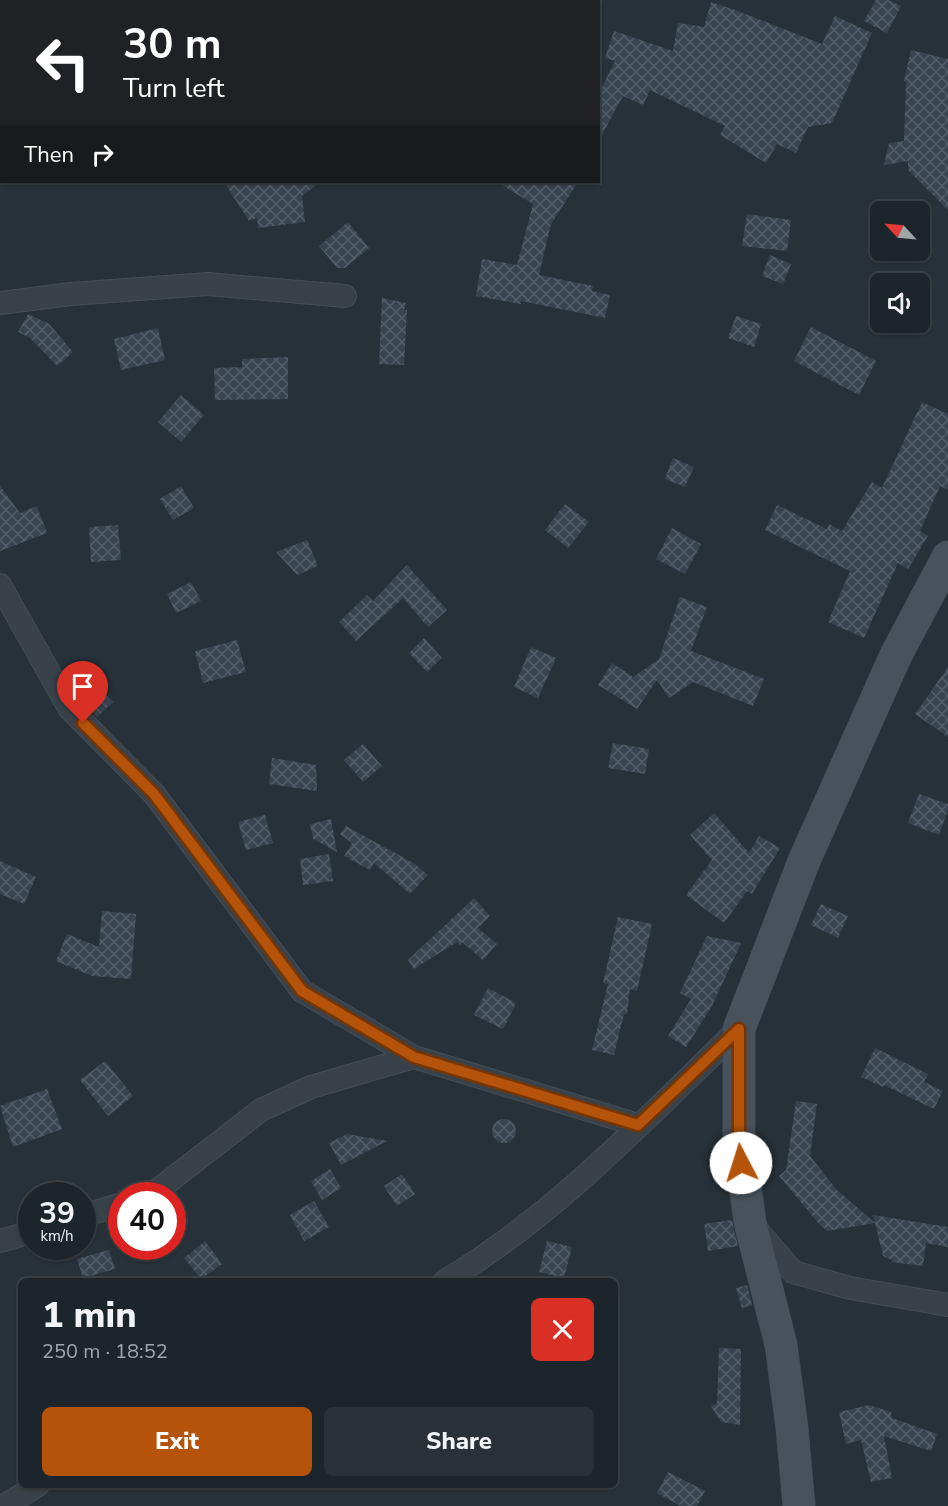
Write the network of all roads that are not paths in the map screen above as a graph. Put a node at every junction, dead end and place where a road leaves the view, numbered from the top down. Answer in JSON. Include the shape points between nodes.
{"nodes":[{"id":1,"x":345,"y":296,"type":"dead end"},
{"id":2,"x":0,"y":303,"type":"edge"},
{"id":3,"x":948,"y":557,"type":"edge"},
{"id":4,"x":0,"y":585,"type":"edge"},
{"id":5,"x":739,"y":1029,"type":"junction"},
{"id":6,"x":414,"y":1057,"type":"junction"},
{"id":7,"x":638,"y":1125,"type":"junction"},
{"id":8,"x":168,"y":1182,"type":"edge"},
{"id":9,"x":750,"y":1222,"type":"junction"},
{"id":10,"x":18,"y":1236,"type":"edge"},
{"id":11,"x":0,"y":1241,"type":"edge"},
{"id":12,"x":450,"y":1278,"type":"edge"},
{"id":13,"x":948,"y":1305,"type":"edge"},
{"id":14,"x":33,"y":1488,"type":"edge"},
{"id":15,"x":4,"y":1506,"type":"edge"},
{"id":16,"x":799,"y":1506,"type":"edge"}],
"edges":[{"from":1,"to":2,"type":"street","via":[[208,284]]},
{"from":3,"to":5,"type":"street","via":[[896,655],[809,850]]},
{"from":4,"to":6,"type":"street","via":[[69,708],[154,794],[302,991]]},
{"from":5,"to":7,"type":"street"},
{"from":5,"to":9,"type":"street","via":[[739,1143]]},
{"from":6,"to":7,"type":"street"},
{"from":6,"to":8,"type":"street","via":[[311,1087],[261,1110]]},
{"from":7,"to":12,"type":"street","via":[[553,1204]]},
{"from":9,"to":13,"type":"street","via":[[793,1272],[850,1288]]},
{"from":9,"to":16,"type":"street","via":[[781,1345]]},
{"from":10,"to":11,"type":"street"},
{"from":14,"to":15,"type":"street"}]}
